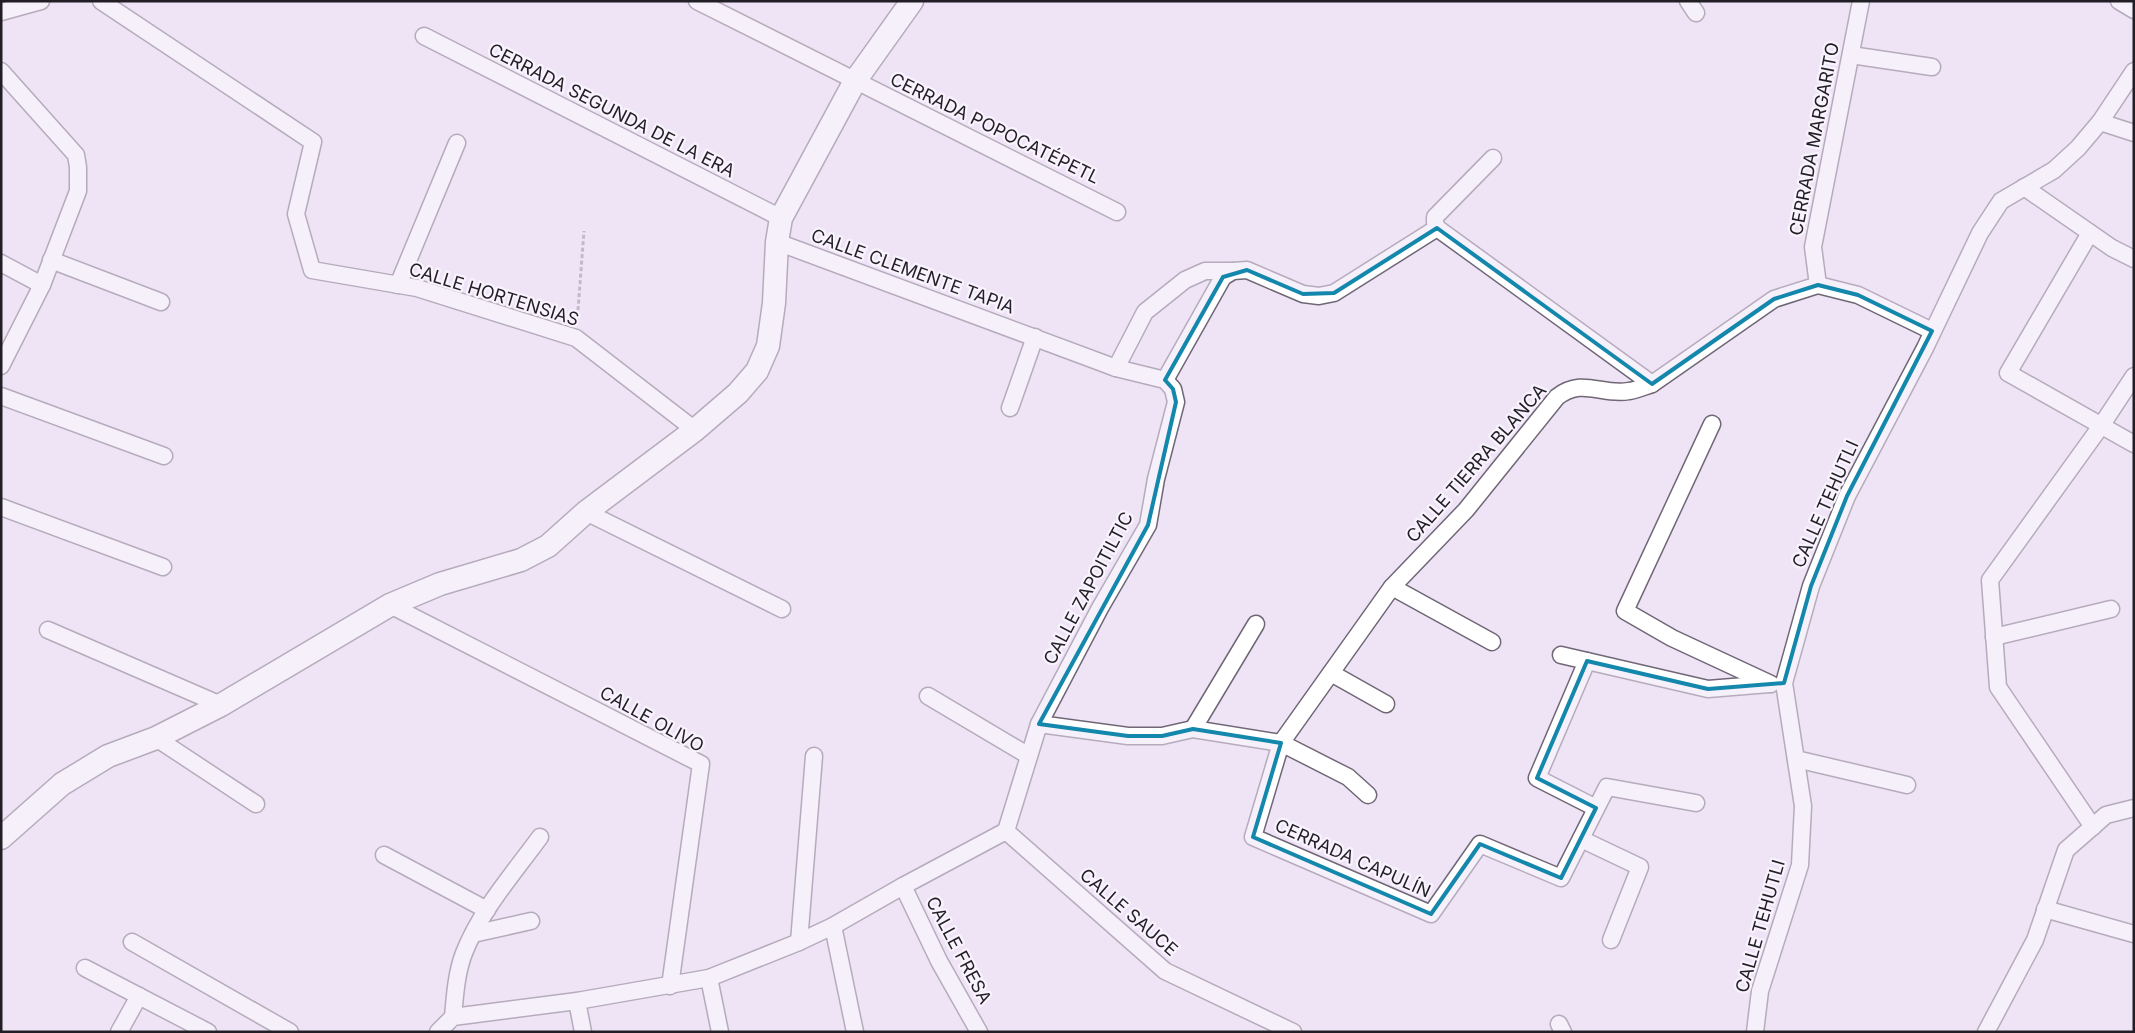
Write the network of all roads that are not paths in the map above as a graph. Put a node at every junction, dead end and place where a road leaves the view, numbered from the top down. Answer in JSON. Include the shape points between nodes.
{"nodes":[{"id":1,"x":41,"y":1,"type":"edge"},
{"id":2,"x":101,"y":1,"type":"edge"},
{"id":3,"x":698,"y":1,"type":"edge"},
{"id":4,"x":912,"y":1,"type":"edge"},
{"id":5,"x":1861,"y":1,"type":"edge"},
{"id":6,"x":2119,"y":1,"type":"edge"},
{"id":7,"x":2134,"y":10,"type":"edge"},
{"id":8,"x":1,"y":12,"type":"edge"},
{"id":9,"x":424,"y":36,"type":"dead end"},
{"id":10,"x":1851,"y":55,"type":"junction"},
{"id":11,"x":1932,"y":67,"type":"dead end"},
{"id":12,"x":1,"y":71,"type":"edge"},
{"id":13,"x":2134,"y":71,"type":"edge"},
{"id":14,"x":855,"y":81,"type":"junction"},
{"id":15,"x":2100,"y":122,"type":"junction"},
{"id":16,"x":2134,"y":133,"type":"edge"},
{"id":17,"x":457,"y":143,"type":"dead end"},
{"id":18,"x":1493,"y":158,"type":"dead end"},
{"id":19,"x":2024,"y":187,"type":"junction"},
{"id":20,"x":1118,"y":212,"type":"dead end"},
{"id":21,"x":781,"y":218,"type":"junction"},
{"id":22,"x":1437,"y":228,"type":"junction"},
{"id":23,"x":2090,"y":233,"type":"junction"},
{"id":24,"x":777,"y":242,"type":"junction"},
{"id":25,"x":2134,"y":259,"type":"edge"},
{"id":26,"x":51,"y":260,"type":"junction"},
{"id":27,"x":1,"y":263,"type":"edge"},
{"id":28,"x":1233,"y":271,"type":"junction"},
{"id":29,"x":42,"y":285,"type":"junction"},
{"id":30,"x":398,"y":285,"type":"junction"},
{"id":31,"x":1818,"y":285,"type":"junction"},
{"id":32,"x":161,"y":302,"type":"dead end"},
{"id":33,"x":1932,"y":330,"type":"junction"},
{"id":34,"x":1035,"y":337,"type":"junction"},
{"id":35,"x":1,"y":366,"type":"edge"},
{"id":36,"x":1116,"y":368,"type":"junction"},
{"id":37,"x":2134,"y":376,"type":"edge"},
{"id":38,"x":1165,"y":380,"type":"junction"},
{"id":39,"x":1652,"y":384,"type":"junction"},
{"id":40,"x":1,"y":396,"type":"edge"},
{"id":41,"x":1010,"y":408,"type":"dead end"},
{"id":42,"x":1712,"y":424,"type":"dead end"},
{"id":43,"x":2101,"y":426,"type":"junction"},
{"id":44,"x":695,"y":430,"type":"junction"},
{"id":45,"x":2134,"y":444,"type":"edge"},
{"id":46,"x":164,"y":456,"type":"dead end"},
{"id":47,"x":1,"y":507,"type":"edge"},
{"id":48,"x":586,"y":512,"type":"junction"},
{"id":49,"x":163,"y":567,"type":"dead end"},
{"id":50,"x":1392,"y":587,"type":"junction"},
{"id":51,"x":390,"y":605,"type":"junction"},
{"id":52,"x":782,"y":609,"type":"dead end"},
{"id":53,"x":2111,"y":609,"type":"dead end"},
{"id":54,"x":1256,"y":624,"type":"dead end"},
{"id":55,"x":48,"y":630,"type":"dead end"},
{"id":56,"x":1994,"y":637,"type":"junction"},
{"id":57,"x":1492,"y":642,"type":"dead end"},
{"id":58,"x":1561,"y":655,"type":"dead end"},
{"id":59,"x":1587,"y":661,"type":"junction"},
{"id":60,"x":1331,"y":673,"type":"junction"},
{"id":61,"x":1778,"y":684,"type":"junction"},
{"id":62,"x":928,"y":696,"type":"dead end"},
{"id":63,"x":1386,"y":704,"type":"dead end"},
{"id":64,"x":221,"y":705,"type":"junction"},
{"id":65,"x":1039,"y":724,"type":"junction"},
{"id":66,"x":1193,"y":729,"type":"junction"},
{"id":67,"x":156,"y":738,"type":"junction"},
{"id":68,"x":1281,"y":743,"type":"junction"},
{"id":69,"x":814,"y":756,"type":"dead end"},
{"id":70,"x":1029,"y":756,"type":"junction"},
{"id":71,"x":1796,"y":759,"type":"junction"},
{"id":72,"x":1907,"y":785,"type":"dead end"},
{"id":73,"x":1368,"y":795,"type":"dead end"},
{"id":74,"x":1696,"y":803,"type":"dead end"},
{"id":75,"x":256,"y":804,"type":"dead end"},
{"id":76,"x":1596,"y":808,"type":"junction"},
{"id":77,"x":2134,"y":808,"type":"edge"},
{"id":78,"x":2093,"y":827,"type":"junction"},
{"id":79,"x":1006,"y":831,"type":"junction"},
{"id":80,"x":540,"y":837,"type":"dead end"},
{"id":81,"x":1253,"y":837,"type":"joint"},
{"id":82,"x":1,"y":838,"type":"edge"},
{"id":83,"x":1581,"y":839,"type":"junction"},
{"id":84,"x":384,"y":855,"type":"dead end"},
{"id":85,"x":903,"y":886,"type":"junction"},
{"id":86,"x":2045,"y":909,"type":"junction"},
{"id":87,"x":487,"y":910,"type":"junction"},
{"id":88,"x":531,"y":921,"type":"dead end"},
{"id":89,"x":833,"y":926,"type":"junction"},
{"id":90,"x":473,"y":934,"type":"junction"},
{"id":91,"x":2134,"y":934,"type":"edge"},
{"id":92,"x":1611,"y":940,"type":"dead end"},
{"id":93,"x":132,"y":942,"type":"dead end"},
{"id":94,"x":799,"y":942,"type":"junction"},
{"id":95,"x":85,"y":968,"type":"dead end"},
{"id":96,"x":708,"y":978,"type":"junction"},
{"id":97,"x":670,"y":986,"type":"junction"},
{"id":98,"x":139,"y":996,"type":"junction"},
{"id":99,"x":577,"y":1002,"type":"junction"},
{"id":100,"x":453,"y":1017,"type":"junction"},
{"id":101,"x":287,"y":1031,"type":"edge"},
{"id":102,"x":119,"y":1032,"type":"edge"},
{"id":103,"x":208,"y":1032,"type":"edge"},
{"id":104,"x":438,"y":1032,"type":"edge"},
{"id":105,"x":583,"y":1032,"type":"edge"},
{"id":106,"x":720,"y":1032,"type":"edge"},
{"id":107,"x":855,"y":1032,"type":"edge"},
{"id":108,"x":979,"y":1032,"type":"edge"},
{"id":109,"x":1293,"y":1032,"type":"edge"},
{"id":110,"x":1755,"y":1032,"type":"edge"},
{"id":111,"x":1986,"y":1032,"type":"edge"}],
"edges":[{"from":1,"to":8,"type":"street"},
{"from":2,"to":30,"type":"street","name":"CALLE HORTENSIAS","via":[[313,142],[296,214],[312,270]]},
{"from":3,"to":14,"type":"street","name":"CERRADA POPOCATÉPETL"},
{"from":4,"to":14,"type":"street"},
{"from":5,"to":10,"type":"street","name":"CERRADA MARGARITO"},
{"from":6,"to":7,"type":"street"},
{"from":9,"to":21,"type":"street","name":"CERRADA SEGUNDA DE LA ERA"},
{"from":10,"to":11,"type":"street"},
{"from":10,"to":31,"type":"street","name":"CERRADA MARGARITO","via":[[1812,247]]},
{"from":12,"to":26,"type":"street","via":[[76,155],[78,191]]},
{"from":13,"to":15,"type":"street","name":"CALLE TEHUTLI"},
{"from":14,"to":20,"type":"street","name":"CERRADA POPOCATÉPETL"},
{"from":14,"to":21,"type":"street"},
{"from":15,"to":16,"type":"street"},
{"from":15,"to":19,"type":"street","name":"CALLE TEHUTLI","via":[[2054,170]]},
{"from":17,"to":30,"type":"street"},
{"from":18,"to":22,"type":"street","via":[[1435,217]]},
{"from":19,"to":23,"type":"street"},
{"from":19,"to":33,"type":"street","name":"CALLE TEHUTLI","via":[[2000,201],[1980,233]]},
{"from":21,"to":24,"type":"street"},
{"from":22,"to":28,"type":"street","via":[[1334,293],[1319,296],[1303,294],[1248,270]]},
{"from":22,"to":39,"type":"street"},
{"from":23,"to":25,"type":"street"},
{"from":23,"to":43,"type":"street","via":[[2008,373]]},
{"from":24,"to":34,"type":"street","name":"CALLE CLEMENTE TAPIA"},
{"from":24,"to":44,"type":"street","via":[[768,346],[757,371],[738,393]]},
{"from":26,"to":29,"type":"street"},
{"from":26,"to":32,"type":"street"},
{"from":27,"to":29,"type":"street"},
{"from":28,"to":36,"type":"street","via":[[1205,271],[1185,280],[1145,312]]},
{"from":28,"to":38,"type":"street","via":[[1223,277]]},
{"from":29,"to":35,"type":"street"},
{"from":30,"to":44,"type":"street","name":"CALLE HORTENSIAS","via":[[417,288],[576,338]]},
{"from":31,"to":33,"type":"street","via":[[1858,295]]},
{"from":31,"to":39,"type":"street","name":"CALLE TIERRA BLANCA","via":[[1774,299]]},
{"from":33,"to":61,"type":"street","name":"CALLE TEHUTLI","via":[[1847,496],[1811,586]]},
{"from":34,"to":36,"type":"street","name":"CALLE CLEMENTE TAPIA"},
{"from":34,"to":41,"type":"street"},
{"from":36,"to":38,"type":"street"},
{"from":37,"to":43,"type":"street"},
{"from":38,"to":65,"type":"street","name":"CALLE ZAPOITILTIC","via":[[1173,388],[1176,402],[1148,525]]},
{"from":39,"to":50,"type":"street","name":"CALLE TIERRA BLANCA","via":[[1629,391],[1586,387],[1568,389],[1557,397],[1466,510]]},
{"from":40,"to":46,"type":"street"},
{"from":42,"to":61,"type":"street","via":[[1625,611],[1672,638]]},
{"from":43,"to":45,"type":"street"},
{"from":43,"to":56,"type":"street","via":[[1990,580]]},
{"from":44,"to":48,"type":"street"},
{"from":47,"to":49,"type":"street"},
{"from":48,"to":51,"type":"street","via":[[548,546],[521,560],[440,584]]},
{"from":48,"to":52,"type":"street"},
{"from":50,"to":57,"type":"street"},
{"from":50,"to":60,"type":"street","name":"CALLE TIERRA BLANCA"},
{"from":51,"to":64,"type":"street"},
{"from":51,"to":97,"type":"street","name":"CALLE OLIVO","via":[[701,764]]},
{"from":53,"to":56,"type":"street"},
{"from":54,"to":66,"type":"street"},
{"from":55,"to":64,"type":"street"},
{"from":56,"to":78,"type":"street","via":[[1998,687]]},
{"from":58,"to":59,"type":"street"},
{"from":59,"to":61,"type":"street","via":[[1708,689]]},
{"from":59,"to":76,"type":"street","via":[[1537,778]]},
{"from":60,"to":63,"type":"street"},
{"from":60,"to":68,"type":"street","name":"CALLE TIERRA BLANCA"},
{"from":61,"to":71,"type":"street","name":"CALLE TEHUTLI"},
{"from":62,"to":70,"type":"street"},
{"from":64,"to":67,"type":"street"},
{"from":65,"to":66,"type":"street","via":[[1128,736],[1162,736]]},
{"from":65,"to":70,"type":"street","name":"CALLE ZAPOITILTIC"},
{"from":66,"to":68,"type":"street"},
{"from":67,"to":75,"type":"street"},
{"from":67,"to":82,"type":"street","via":[[108,756],[62,784]]},
{"from":68,"to":73,"type":"street","via":[[1348,777]]},
{"from":68,"to":81,"type":"street","name":"CALLE TIERRA BLANCA"},
{"from":69,"to":94,"type":"street"},
{"from":70,"to":79,"type":"street","name":"CALLE ZAPOITILTIC"},
{"from":71,"to":72,"type":"street"},
{"from":71,"to":110,"type":"street","name":"CALLE TEHUTLI","via":[[1804,806],[1800,865],[1760,991]]},
{"from":74,"to":76,"type":"street","name":"CERRADA CAPULÍN","via":[[1607,787]]},
{"from":76,"to":83,"type":"street","name":"CERRADA CAPULÍN"},
{"from":77,"to":78,"type":"street","via":[[2106,815]]},
{"from":78,"to":86,"type":"street","via":[[2066,850]]},
{"from":79,"to":85,"type":"street"},
{"from":79,"to":109,"type":"street","name":"CALLE SAUCE","via":[[1165,972]]},
{"from":80,"to":87,"type":"street"},
{"from":81,"to":83,"type":"street","name":"CERRADA CAPULÍN","via":[[1431,914],[1480,844],[1561,878]]},
{"from":83,"to":92,"type":"street","via":[[1640,867]]},
{"from":84,"to":87,"type":"street"},
{"from":85,"to":89,"type":"street"},
{"from":85,"to":108,"type":"street","name":"CALLE FRESA","via":[[939,961]]},
{"from":86,"to":91,"type":"street"},
{"from":86,"to":111,"type":"street","via":[[2035,940]]},
{"from":87,"to":90,"type":"street"},
{"from":88,"to":90,"type":"street"},
{"from":89,"to":94,"type":"street"},
{"from":89,"to":107,"type":"street"},
{"from":90,"to":100,"type":"street","via":[[456,983]]},
{"from":93,"to":101,"type":"street"},
{"from":94,"to":96,"type":"street"},
{"from":95,"to":98,"type":"street"},
{"from":96,"to":97,"type":"street"},
{"from":96,"to":106,"type":"street"},
{"from":97,"to":99,"type":"street"},
{"from":98,"to":102,"type":"street"},
{"from":98,"to":103,"type":"street"},
{"from":99,"to":100,"type":"street"},
{"from":99,"to":105,"type":"street"},
{"from":100,"to":104,"type":"street"}]}
